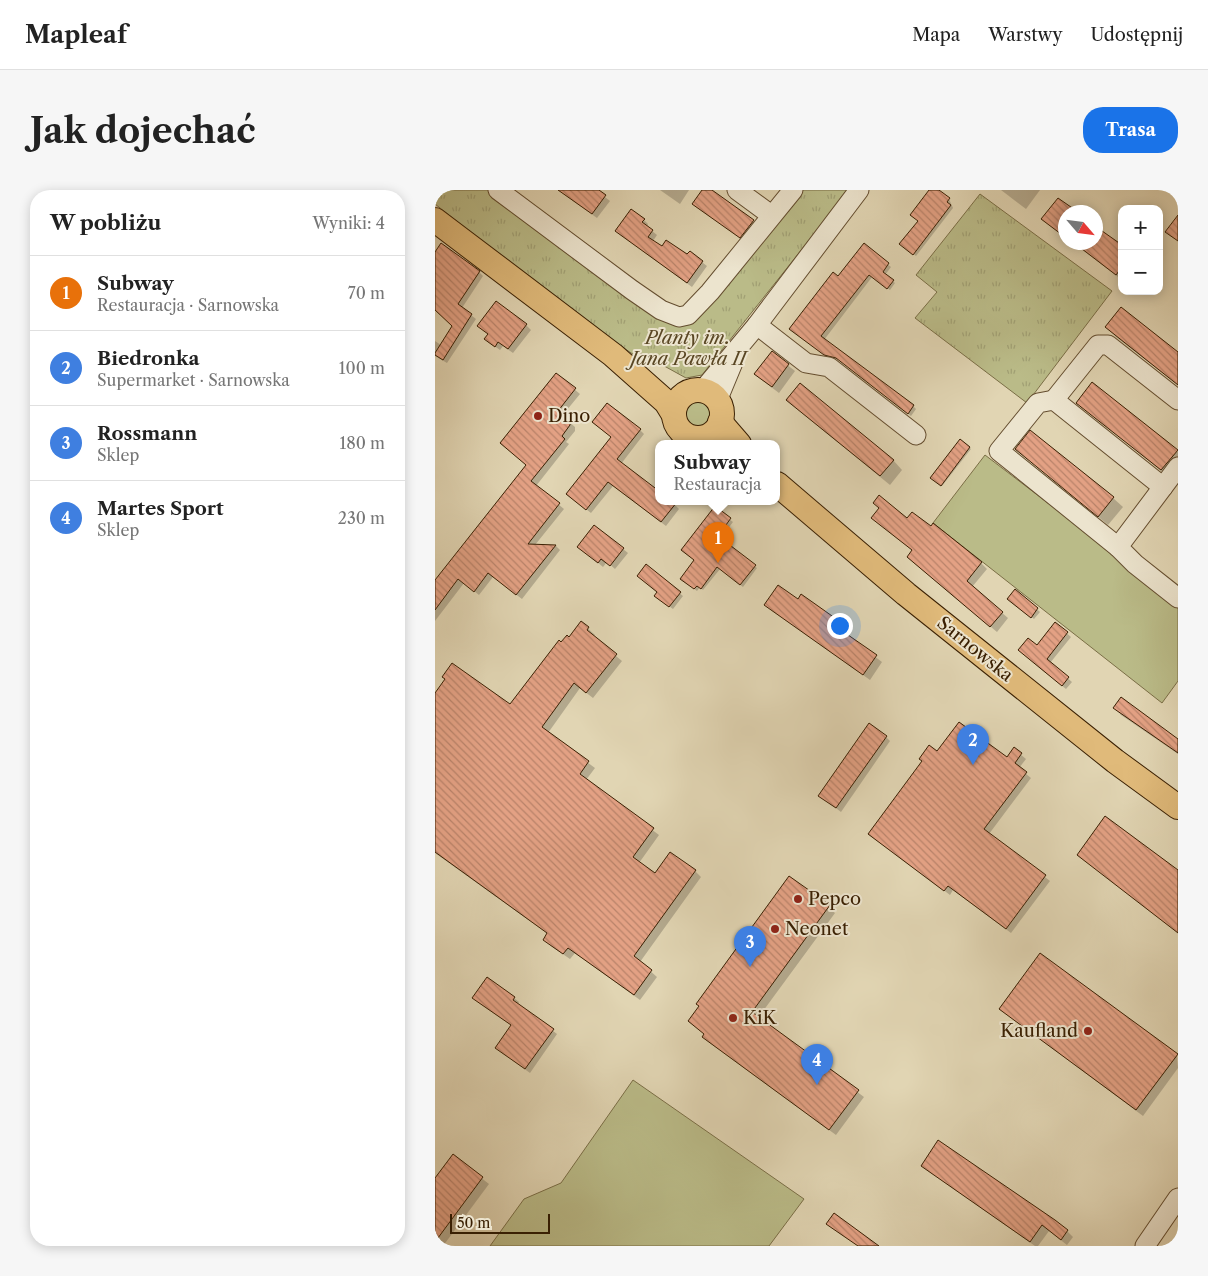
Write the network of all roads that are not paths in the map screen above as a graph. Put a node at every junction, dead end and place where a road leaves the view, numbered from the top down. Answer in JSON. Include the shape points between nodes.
{"nodes":[{"id":1,"x":498,"y":190,"type":"edge"},
{"id":2,"x":737,"y":190,"type":"edge"},
{"id":3,"x":793,"y":190,"type":"edge"},
{"id":4,"x":859,"y":190,"type":"edge"},
{"id":5,"x":771,"y":215,"type":"junction"},
{"id":6,"x":435,"y":220,"type":"edge"},
{"id":7,"x":757,"y":325,"type":"junction"},
{"id":8,"x":613,"y":355,"type":"junction"},
{"id":9,"x":1054,"y":400,"type":"junction"},
{"id":10,"x":1178,"y":400,"type":"edge"},
{"id":11,"x":709,"y":414,"type":"edge"},
{"id":12,"x":674,"y":415,"type":"junction"},
{"id":13,"x":916,"y":435,"type":"dead end"},
{"id":14,"x":735,"y":440,"type":"edge"},
{"id":15,"x":1178,"y":467,"type":"edge"},
{"id":16,"x":780,"y":487,"type":"edge"},
{"id":17,"x":1163,"y":488,"type":"junction"},
{"id":18,"x":1118,"y":547,"type":"junction"},
{"id":19,"x":1178,"y":598,"type":"edge"},
{"id":20,"x":1178,"y":807,"type":"edge"},
{"id":21,"x":1178,"y":1198,"type":"edge"},
{"id":22,"x":1145,"y":1246,"type":"edge"}],
"edges":[{"from":1,"to":5,"type":"street","via":[[632,290],[661,310],[679,317],[688,315],[710,292]]},
{"from":2,"to":5,"type":"street"},
{"from":3,"to":5,"type":"street"},
{"from":4,"to":7,"type":"street"},
{"from":6,"to":8,"type":"main road"},
{"from":7,"to":11,"type":"street","via":[[736,351]]},
{"from":7,"to":13,"type":"street","via":[[807,363],[829,367]]},
{"from":8,"to":11,"type":"main road","via":[[678,387]]},
{"from":8,"to":12,"type":"main road","via":[[666,402]]},
{"from":9,"to":10,"type":"street","via":[[1098,345],[1108,345]]},
{"from":9,"to":17,"type":"street"},
{"from":9,"to":18,"type":"street","via":[[1038,402],[999,451]]},
{"from":11,"to":12,"type":"main road","via":[[679,399]]},
{"from":11,"to":12,"type":"main road","via":[[699,438],[685,434],[677,426]]},
{"from":11,"to":14,"type":"main road"},
{"from":15,"to":17,"type":"street"},
{"from":16,"to":20,"type":"main road","name":"Sarnowska","via":[[906,594],[1121,766]]},
{"from":17,"to":18,"type":"street"},
{"from":18,"to":19,"type":"street"},
{"from":21,"to":22,"type":"street"}]}
